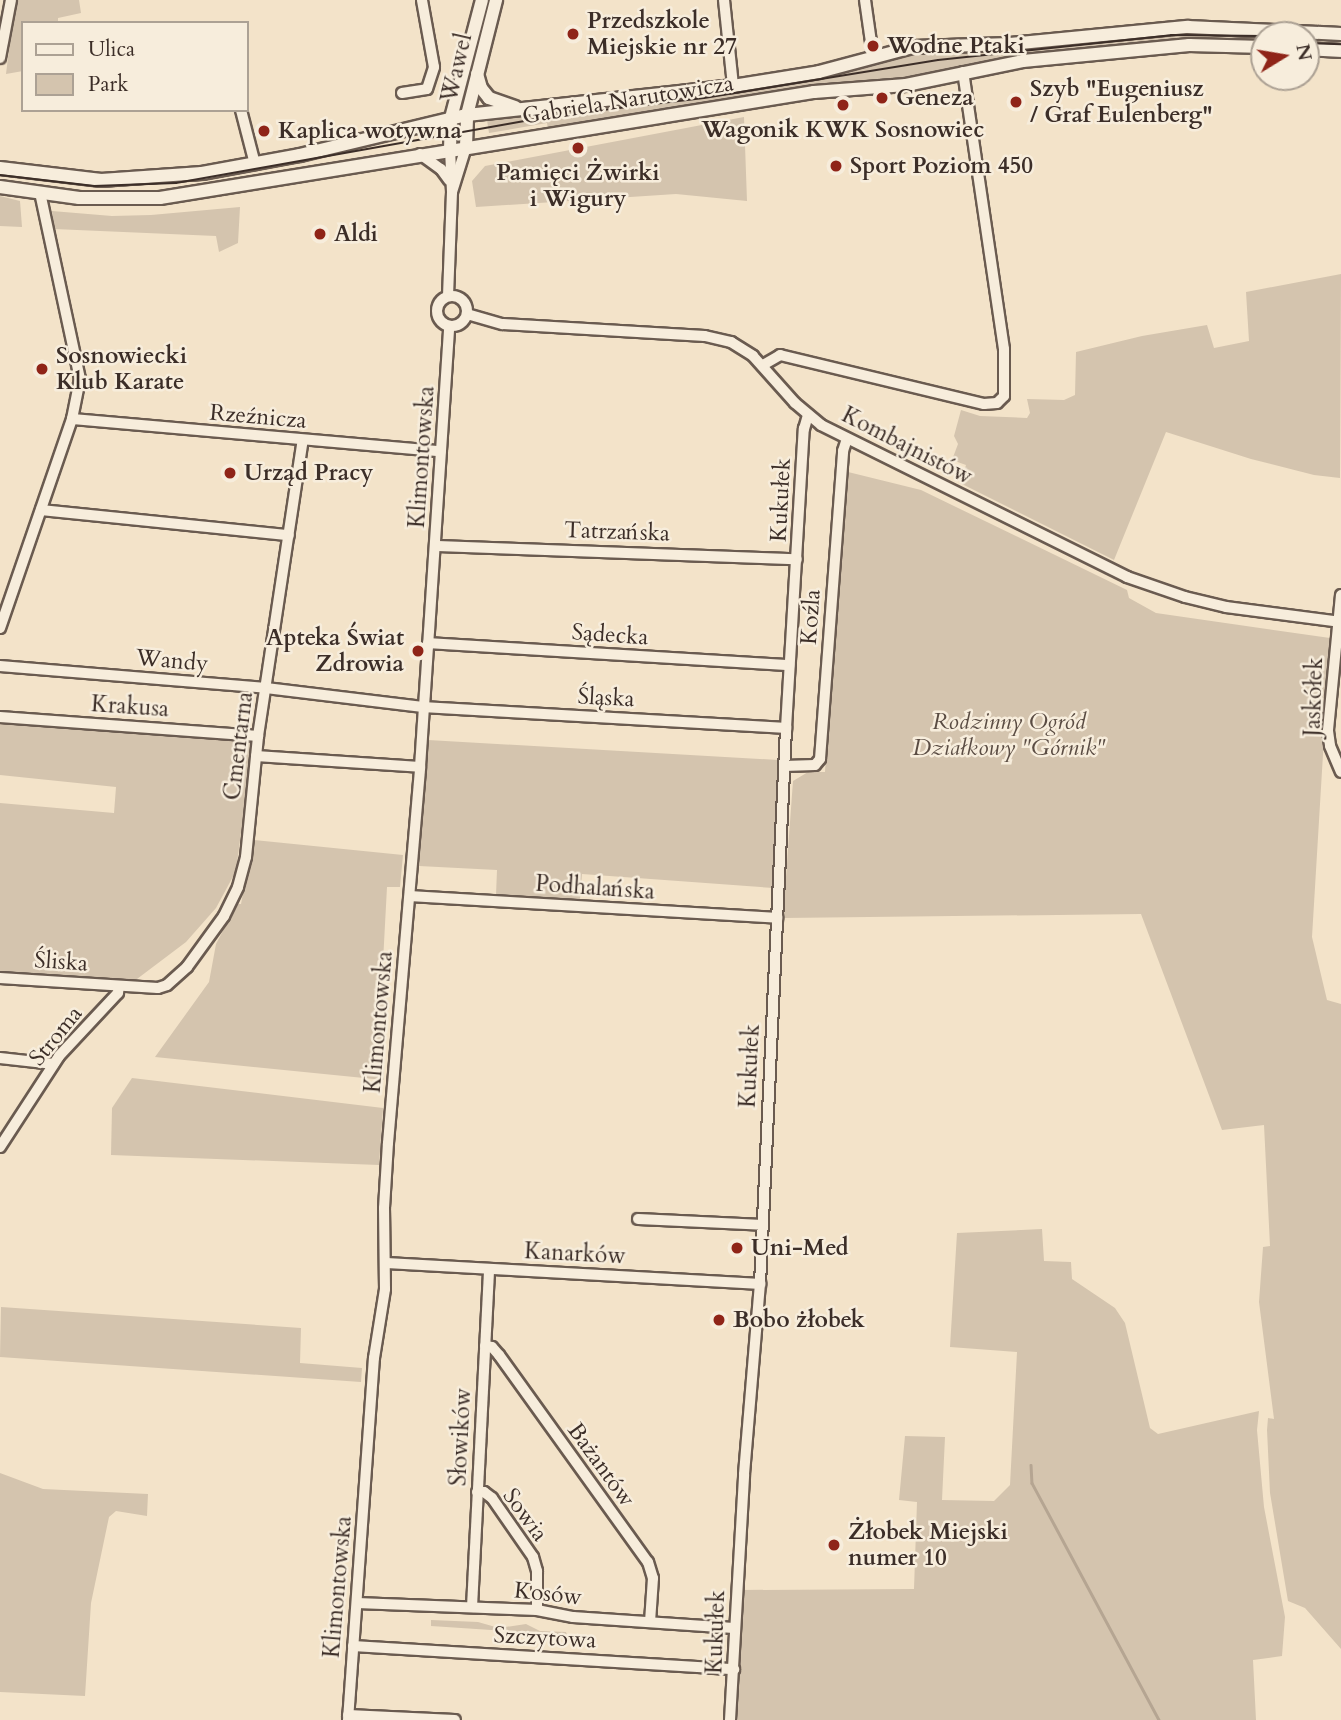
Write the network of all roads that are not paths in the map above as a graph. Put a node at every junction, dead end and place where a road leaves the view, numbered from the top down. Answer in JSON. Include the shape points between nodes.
{"nodes":[{"id":1,"x":11,"y":0,"type":"edge"},
{"id":2,"x":422,"y":0,"type":"edge"},
{"id":3,"x":482,"y":0,"type":"edge"},
{"id":4,"x":496,"y":0,"type":"edge"},
{"id":5,"x":724,"y":0,"type":"edge"},
{"id":6,"x":865,"y":0,"type":"edge"},
{"id":7,"x":1341,"y":33,"type":"edge"},
{"id":8,"x":1250,"y":47,"type":"edge"},
{"id":9,"x":1320,"y":50,"type":"edge"},
{"id":10,"x":1341,"y":51,"type":"edge"},
{"id":11,"x":873,"y":56,"type":"junction"},
{"id":12,"x":0,"y":58,"type":"edge"},
{"id":13,"x":476,"y":71,"type":"junction"},
{"id":14,"x":963,"y":72,"type":"junction"},
{"id":15,"x":733,"y":86,"type":"junction"},
{"id":16,"x":402,"y":93,"type":"dead end"},
{"id":17,"x":519,"y":108,"type":"junction"},
{"id":18,"x":242,"y":112,"type":"edge"},
{"id":19,"x":467,"y":115,"type":"junction"},
{"id":20,"x":451,"y":118,"type":"junction"},
{"id":21,"x":466,"y":147,"type":"junction"},
{"id":22,"x":450,"y":149,"type":"junction"},
{"id":23,"x":419,"y":154,"type":"junction"},
{"id":24,"x":255,"y":164,"type":"junction"},
{"id":25,"x":0,"y":168,"type":"edge"},
{"id":26,"x":449,"y":180,"type":"junction"},
{"id":27,"x":0,"y":187,"type":"edge"},
{"id":28,"x":452,"y":192,"type":"junction"},
{"id":29,"x":40,"y":193,"type":"junction"},
{"id":30,"x":448,"y":296,"type":"junction"},
{"id":31,"x":467,"y":314,"type":"junction"},
{"id":32,"x":449,"y":326,"type":"junction"},
{"id":33,"x":763,"y":365,"type":"junction"},
{"id":34,"x":808,"y":415,"type":"junction"},
{"id":35,"x":72,"y":419,"type":"junction"},
{"id":36,"x":847,"y":439,"type":"junction"},
{"id":37,"x":303,"y":440,"type":"junction"},
{"id":38,"x":441,"y":452,"type":"junction"},
{"id":39,"x":41,"y":510,"type":"junction"},
{"id":40,"x":289,"y":535,"type":"junction"},
{"id":41,"x":436,"y":546,"type":"junction"},
{"id":42,"x":797,"y":559,"type":"junction"},
{"id":43,"x":1341,"y":595,"type":"edge"},
{"id":44,"x":1339,"y":622,"type":"edge"},
{"id":45,"x":0,"y":628,"type":"edge"},
{"id":46,"x":428,"y":643,"type":"junction"},
{"id":47,"x":789,"y":665,"type":"junction"},
{"id":48,"x":0,"y":666,"type":"edge"},
{"id":49,"x":265,"y":688,"type":"junction"},
{"id":50,"x":423,"y":707,"type":"junction"},
{"id":51,"x":0,"y":717,"type":"edge"},
{"id":52,"x":786,"y":728,"type":"junction"},
{"id":53,"x":258,"y":736,"type":"junction"},
{"id":54,"x":256,"y":755,"type":"junction"},
{"id":55,"x":785,"y":766,"type":"junction"},
{"id":56,"x":420,"y":767,"type":"junction"},
{"id":57,"x":1341,"y":772,"type":"edge"},
{"id":58,"x":410,"y":896,"type":"junction"},
{"id":59,"x":777,"y":918,"type":"junction"},
{"id":60,"x":0,"y":978,"type":"edge"},
{"id":61,"x":119,"y":986,"type":"junction"},
{"id":62,"x":0,"y":1058,"type":"edge"},
{"id":63,"x":54,"y":1064,"type":"junction"},
{"id":64,"x":0,"y":1147,"type":"edge"},
{"id":65,"x":638,"y":1219,"type":"dead end"},
{"id":66,"x":763,"y":1225,"type":"junction"},
{"id":67,"x":387,"y":1263,"type":"junction"},
{"id":68,"x":489,"y":1269,"type":"junction"},
{"id":69,"x":760,"y":1284,"type":"junction"},
{"id":70,"x":485,"y":1346,"type":"junction"},
{"id":71,"x":477,"y":1492,"type":"junction"},
{"id":72,"x":357,"y":1604,"type":"junction"},
{"id":73,"x":472,"y":1607,"type":"junction"},
{"id":74,"x":537,"y":1610,"type":"junction"},
{"id":75,"x":650,"y":1622,"type":"junction"},
{"id":76,"x":734,"y":1628,"type":"junction"},
{"id":77,"x":353,"y":1646,"type":"junction"},
{"id":78,"x":734,"y":1669,"type":"junction"},
{"id":79,"x":348,"y":1717,"type":"edge"},
{"id":80,"x":455,"y":1720,"type":"edge"},
{"id":81,"x":730,"y":1720,"type":"edge"}],
"edges":[{"from":1,"to":12,"type":"street"},
{"from":2,"to":16,"type":"street","via":[[434,67],[427,89]]},
{"from":3,"to":20,"type":"street","name":"Wawel"},
{"from":4,"to":13,"type":"street","name":"Wawel"},
{"from":5,"to":15,"type":"street"},
{"from":6,"to":11,"type":"street"},
{"from":7,"to":11,"type":"street","name":"Gabriela Narutowicza","via":[[1188,27],[1010,44],[913,47]]},
{"from":8,"to":14,"type":"street","name":"Gabriela Narutowicza","via":[[1189,45],[1023,61]]},
{"from":9,"to":10,"type":"street"},
{"from":11,"to":15,"type":"street","name":"Gabriela Narutowicza","via":[[819,72]]},
{"from":13,"to":17,"type":"street","name":"Gabriela Narutowicza","via":[[489,98]]},
{"from":13,"to":19,"type":"street","name":"Wawel"},
{"from":14,"to":21,"type":"street","name":"Gabriela Narutowicza","via":[[906,85],[814,92]]},
{"from":14,"to":33,"type":"street","via":[[1000,321],[1004,396],[997,403],[984,404],[784,356],[774,356]]},
{"from":15,"to":17,"type":"street","name":"Gabriela Narutowicza"},
{"from":17,"to":19,"type":"street","name":"Gabriela Narutowicza"},
{"from":18,"to":24,"type":"street"},
{"from":19,"to":20,"type":"street","name":"Gabriela Narutowicza"},
{"from":19,"to":21,"type":"street","name":"Wawel"},
{"from":20,"to":22,"type":"street","name":"Wawel"},
{"from":20,"to":24,"type":"street","name":"Gabriela Narutowicza"},
{"from":21,"to":22,"type":"street","name":"Gabriela Narutowicza"},
{"from":21,"to":28,"type":"street"},
{"from":22,"to":23,"type":"street","name":"Gabriela Narutowicza"},
{"from":22,"to":26,"type":"street"},
{"from":23,"to":26,"type":"street"},
{"from":23,"to":29,"type":"street","name":"Gabriela Narutowicza","via":[[160,198]]},
{"from":24,"to":25,"type":"street","name":"Gabriela Narutowicza","via":[[156,178],[101,180]]},
{"from":26,"to":28,"type":"street"},
{"from":27,"to":29,"type":"street","name":"Gabriela Narutowicza"},
{"from":28,"to":30,"type":"street"},
{"from":29,"to":35,"type":"street","via":[[79,366]]},
{"from":30,"to":31,"type":"street","via":[[463,299]]},
{"from":30,"to":32,"type":"street","via":[[437,310]]},
{"from":31,"to":32,"type":"street","via":[[460,324]]},
{"from":31,"to":33,"type":"street","name":"Kombajnistów","via":[[516,326],[717,338],[737,345]]},
{"from":32,"to":38,"type":"street","name":"Klimontowska"},
{"from":33,"to":34,"type":"street","name":"Kombajnistów"},
{"from":34,"to":36,"type":"street","name":"Kombajnistów"},
{"from":34,"to":42,"type":"street","name":"Kukułek"},
{"from":35,"to":37,"type":"street","name":"Rzeźnicza"},
{"from":35,"to":39,"type":"street"},
{"from":36,"to":44,"type":"street","name":"Kombajnistów","via":[[1135,580],[1226,607]]},
{"from":36,"to":55,"type":"street","name":"Koźla","via":[[820,759],[815,765]]},
{"from":37,"to":38,"type":"street","name":"Rzeźnicza"},
{"from":37,"to":40,"type":"street","name":"Cmentarna"},
{"from":38,"to":41,"type":"street","name":"Klimontowska"},
{"from":39,"to":40,"type":"street"},
{"from":39,"to":45,"type":"street"},
{"from":40,"to":49,"type":"street","name":"Cmentarna"},
{"from":41,"to":42,"type":"street","name":"Tatrzańska"},
{"from":41,"to":46,"type":"street","name":"Klimontowska"},
{"from":42,"to":47,"type":"street","name":"Kukułek"},
{"from":43,"to":44,"type":"street","name":"Jaskółek"},
{"from":44,"to":57,"type":"street","name":"Jaskółek","via":[[1328,731]]},
{"from":46,"to":47,"type":"street","name":"Sądecka"},
{"from":46,"to":50,"type":"street","name":"Klimontowska"},
{"from":47,"to":52,"type":"street","name":"Kukułek"},
{"from":48,"to":49,"type":"street","name":"Wandy"},
{"from":49,"to":50,"type":"street","name":"Wandy"},
{"from":49,"to":53,"type":"street","name":"Cmentarna"},
{"from":50,"to":52,"type":"street","name":"Śląska"},
{"from":50,"to":56,"type":"street","name":"Klimontowska"},
{"from":51,"to":53,"type":"street","name":"Krakusa"},
{"from":52,"to":55,"type":"street","name":"Kukułek"},
{"from":53,"to":54,"type":"street","name":"Cmentarna"},
{"from":54,"to":56,"type":"street"},
{"from":54,"to":61,"type":"street","name":"Cmentarna","via":[[246,857],[224,916],[206,945],[167,985]]},
{"from":55,"to":59,"type":"street","name":"Kukułek"},
{"from":56,"to":58,"type":"street","name":"Klimontowska"},
{"from":58,"to":59,"type":"street","name":"Podhalańska"},
{"from":58,"to":67,"type":"street","name":"Klimontowska","via":[[388,1143]]},
{"from":59,"to":66,"type":"street","name":"Kukułek"},
{"from":60,"to":61,"type":"street","name":"Śliska"},
{"from":61,"to":63,"type":"street","name":"Stroma","via":[[118,993]]},
{"from":62,"to":63,"type":"street"},
{"from":63,"to":64,"type":"street","name":"Stroma"},
{"from":65,"to":66,"type":"street"},
{"from":66,"to":69,"type":"street","name":"Kukułek"},
{"from":67,"to":68,"type":"street","name":"Kanarków"},
{"from":67,"to":72,"type":"street","name":"Klimontowska","via":[[376,1341]]},
{"from":68,"to":69,"type":"street","name":"Kanarków"},
{"from":68,"to":70,"type":"street","name":"Słowików"},
{"from":69,"to":76,"type":"street","name":"Kukułek"},
{"from":70,"to":71,"type":"street","name":"Słowików"},
{"from":70,"to":75,"type":"street","name":"Bażantów","via":[[499,1356],[648,1562],[653,1578]]},
{"from":71,"to":73,"type":"street","name":"Słowików"},
{"from":71,"to":74,"type":"street","name":"Sowia","via":[[492,1498],[533,1558]]},
{"from":72,"to":73,"type":"street","name":"Kosów"},
{"from":72,"to":77,"type":"street","name":"Klimontowska"},
{"from":73,"to":74,"type":"street","name":"Kosów"},
{"from":74,"to":75,"type":"street","name":"Kosów"},
{"from":75,"to":76,"type":"street","name":"Kosów"},
{"from":76,"to":78,"type":"street","name":"Kukułek"},
{"from":77,"to":78,"type":"street","name":"Szczytowa"},
{"from":77,"to":79,"type":"street","name":"Klimontowska"},
{"from":78,"to":81,"type":"street","name":"Kukułek"},
{"from":79,"to":80,"type":"street"}]}
